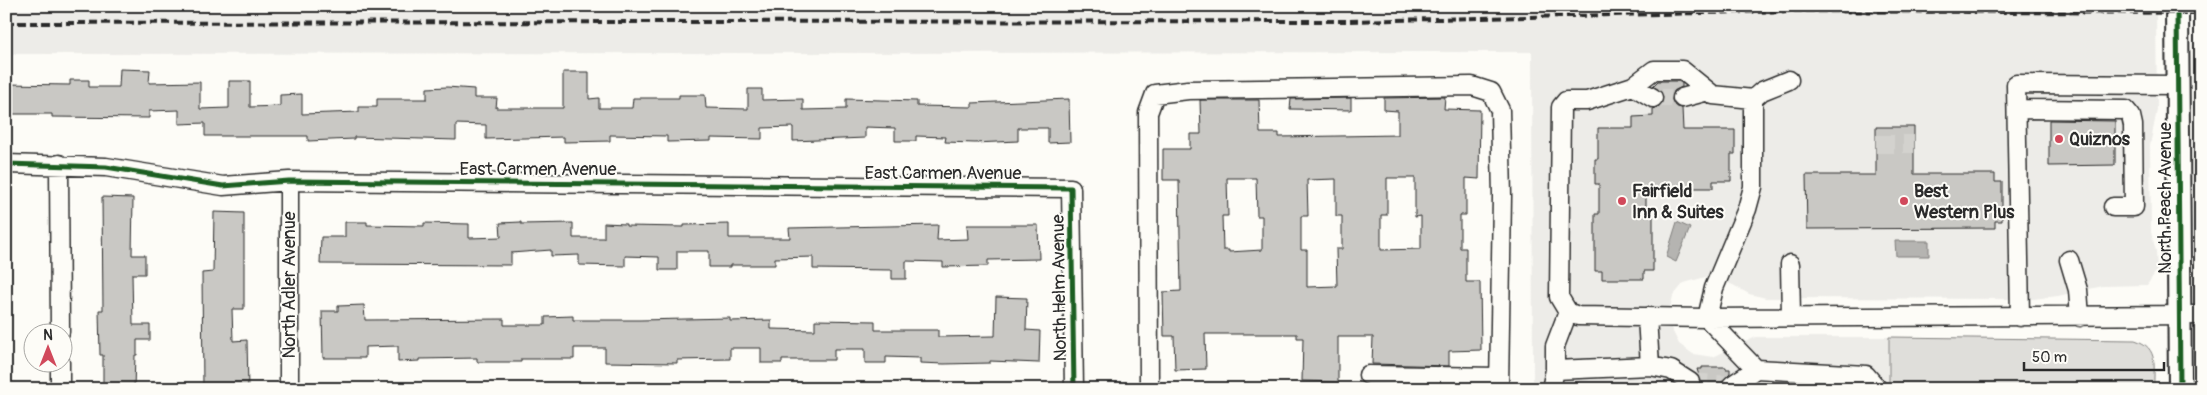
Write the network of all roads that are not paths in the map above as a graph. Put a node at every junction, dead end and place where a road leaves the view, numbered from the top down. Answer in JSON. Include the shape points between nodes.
{"nodes":[{"id":1,"x":2178,"y":6,"type":"edge"},
{"id":2,"x":1789,"y":80,"type":"dead end"},
{"id":3,"x":2178,"y":85,"type":"junction"},
{"id":4,"x":1633,"y":86,"type":"junction"},
{"id":5,"x":1708,"y":91,"type":"junction"},
{"id":6,"x":1653,"y":98,"type":"tunnel mouth"},
{"id":7,"x":1682,"y":98,"type":"tunnel mouth"},
{"id":8,"x":1753,"y":99,"type":"junction"},
{"id":9,"x":2017,"y":109,"type":"junction"},
{"id":10,"x":6,"y":164,"type":"edge"},
{"id":11,"x":59,"y":164,"type":"junction"},
{"id":12,"x":289,"y":181,"type":"junction"},
{"id":13,"x":1071,"y":188,"type":"joint"},
{"id":14,"x":2113,"y":207,"type":"dead end"},
{"id":15,"x":2069,"y":260,"type":"dead end"},
{"id":16,"x":1790,"y":264,"type":"dead end"},
{"id":17,"x":1568,"y":312,"type":"junction"},
{"id":18,"x":1791,"y":316,"type":"junction"},
{"id":19,"x":2190,"y":316,"type":"edge"},
{"id":20,"x":1647,"y":317,"type":"junction"},
{"id":21,"x":2020,"y":317,"type":"junction"},
{"id":22,"x":2080,"y":317,"type":"junction"},
{"id":23,"x":1707,"y":318,"type":"junction"},
{"id":24,"x":60,"y":322,"type":"edge"},
{"id":25,"x":1650,"y":366,"type":"junction"},
{"id":26,"x":1756,"y":369,"type":"junction"},
{"id":27,"x":1555,"y":370,"type":"junction"},
{"id":28,"x":60,"y":372,"type":"edge"},
{"id":29,"x":1368,"y":375,"type":"dead end"},
{"id":30,"x":1690,"y":382,"type":"tunnel mouth"},
{"id":31,"x":1499,"y":383,"type":"edge"},
{"id":32,"x":1732,"y":384,"type":"dead end"},
{"id":33,"x":60,"y":389,"type":"edge"},
{"id":34,"x":289,"y":389,"type":"edge"},
{"id":35,"x":1074,"y":389,"type":"edge"},
{"id":36,"x":1149,"y":389,"type":"edge"},
{"id":37,"x":1551,"y":389,"type":"edge"},
{"id":38,"x":1878,"y":389,"type":"edge"},
{"id":39,"x":2180,"y":389,"type":"edge"}],
"edges":[{"from":1,"to":3,"type":"main road","name":"North Peach Avenue"},
{"from":2,"to":8,"type":"street","via":[[1762,91]]},
{"from":3,"to":9,"type":"street","via":[[2016,84]]},
{"from":3,"to":19,"type":"main road","name":"North Peach Avenue"},
{"from":4,"to":5,"type":"street","via":[[1654,70],[1682,70]]},
{"from":4,"to":6,"type":"street"},
{"from":4,"to":17,"type":"street","via":[[1587,101],[1566,101],[1561,107],[1559,297]]},
{"from":5,"to":7,"type":"street"},
{"from":5,"to":8,"type":"street","via":[[1713,95]]},
{"from":8,"to":23,"type":"street","via":[[1753,187],[1714,288]]},
{"from":9,"to":14,"type":"street","via":[[2126,110],[2133,125],[2134,207]]},
{"from":9,"to":21,"type":"street"},
{"from":10,"to":11,"type":"street","name":"East Carmen Avenue"},
{"from":11,"to":12,"type":"street","name":"East Carmen Avenue","via":[[106,167],[224,186]]},
{"from":11,"to":24,"type":"street"},
{"from":12,"to":13,"type":"street","name":"East Carmen Avenue"},
{"from":12,"to":34,"type":"street","name":"North Adler Avenue"},
{"from":13,"to":35,"type":"street","name":"North Helm Avenue"},
{"from":15,"to":22,"type":"street","via":[[2078,290]]},
{"from":16,"to":18,"type":"street"},
{"from":17,"to":20,"type":"street","via":[[1578,316]]},
{"from":17,"to":27,"type":"street","via":[[1555,346]]},
{"from":18,"to":21,"type":"street"},
{"from":18,"to":23,"type":"street"},
{"from":19,"to":22,"type":"street"},
{"from":19,"to":39,"type":"main road","name":"North Peach Avenue"},
{"from":20,"to":23,"type":"street"},
{"from":20,"to":25,"type":"street"},
{"from":21,"to":22,"type":"street"},
{"from":23,"to":26,"type":"street"},
{"from":25,"to":27,"type":"street"},
{"from":25,"to":30,"type":"street","via":[[1671,370]]},
{"from":26,"to":32,"type":"street"},
{"from":26,"to":38,"type":"street","via":[[1866,375]]},
{"from":27,"to":37,"type":"street"},
{"from":28,"to":33,"type":"street"},
{"from":29,"to":31,"type":"street"},
{"from":31,"to":36,"type":"street","via":[[1500,110],[1491,92],[1472,86],[1188,90],[1155,94],[1148,113]]}]}
